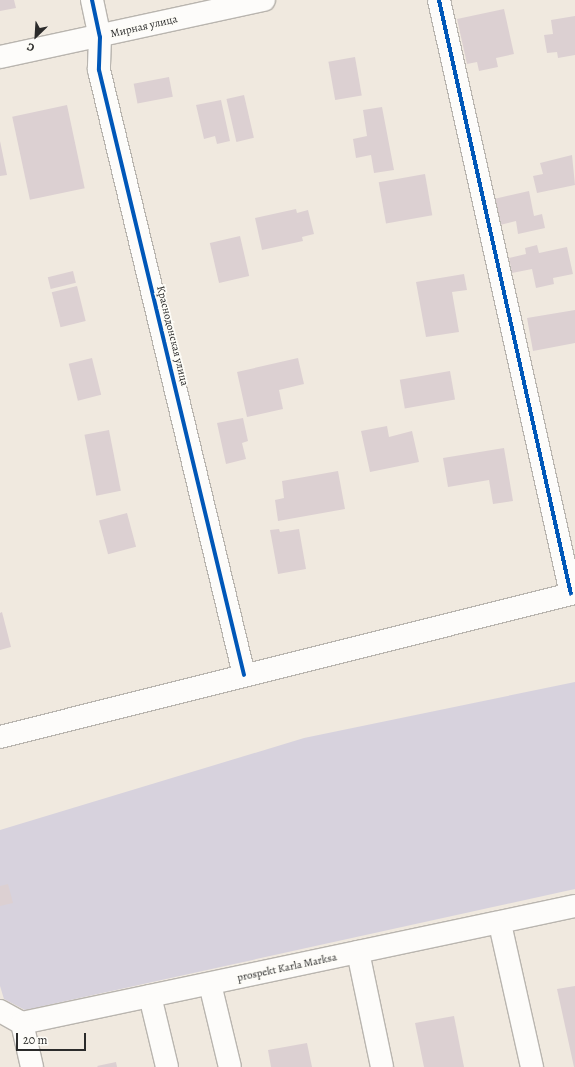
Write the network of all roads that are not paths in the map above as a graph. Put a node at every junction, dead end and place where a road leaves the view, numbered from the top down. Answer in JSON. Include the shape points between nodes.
{"nodes":[{"id":1,"x":92,"y":0,"type":"edge"},
{"id":2,"x":264,"y":0,"type":"edge"},
{"id":3,"x":439,"y":0,"type":"edge"},
{"id":4,"x":100,"y":37,"type":"junction"},
{"id":5,"x":0,"y":57,"type":"edge"},
{"id":6,"x":573,"y":594,"type":"edge"},
{"id":7,"x":244,"y":675,"type":"junction"},
{"id":8,"x":0,"y":737,"type":"edge"},
{"id":9,"x":575,"y":906,"type":"edge"},
{"id":10,"x":500,"y":924,"type":"junction"},
{"id":11,"x":358,"y":952,"type":"junction"},
{"id":12,"x":210,"y":984,"type":"junction"},
{"id":13,"x":150,"y":996,"type":"junction"},
{"id":14,"x":0,"y":1012,"type":"edge"},
{"id":15,"x":22,"y":1023,"type":"junction"},
{"id":16,"x":31,"y":1066,"type":"edge"},
{"id":17,"x":167,"y":1067,"type":"edge"},
{"id":18,"x":230,"y":1067,"type":"edge"},
{"id":19,"x":382,"y":1067,"type":"edge"},
{"id":20,"x":532,"y":1067,"type":"edge"}],
"edges":[{"from":1,"to":4,"type":"street","name":"Краснодонская улица"},
{"from":2,"to":4,"type":"street","name":"Мирная улица"},
{"from":3,"to":6,"type":"street"},
{"from":4,"to":5,"type":"street","name":"Мирная улица"},
{"from":4,"to":7,"type":"street","name":"Краснодонская улица","via":[[98,70]]},
{"from":6,"to":7,"type":"street"},
{"from":7,"to":8,"type":"street"},
{"from":9,"to":10,"type":"street","name":"prospekt Karla Marksa"},
{"from":10,"to":11,"type":"street","name":"prospekt Karla Marksa"},
{"from":10,"to":20,"type":"street"},
{"from":11,"to":12,"type":"street","name":"prospekt Karla Marksa"},
{"from":11,"to":19,"type":"street"},
{"from":12,"to":13,"type":"street","name":"prospekt Karla Marksa"},
{"from":12,"to":18,"type":"street"},
{"from":13,"to":15,"type":"street","name":"prospekt Karla Marksa"},
{"from":13,"to":17,"type":"street"},
{"from":14,"to":15,"type":"street"},
{"from":15,"to":16,"type":"street"}]}
